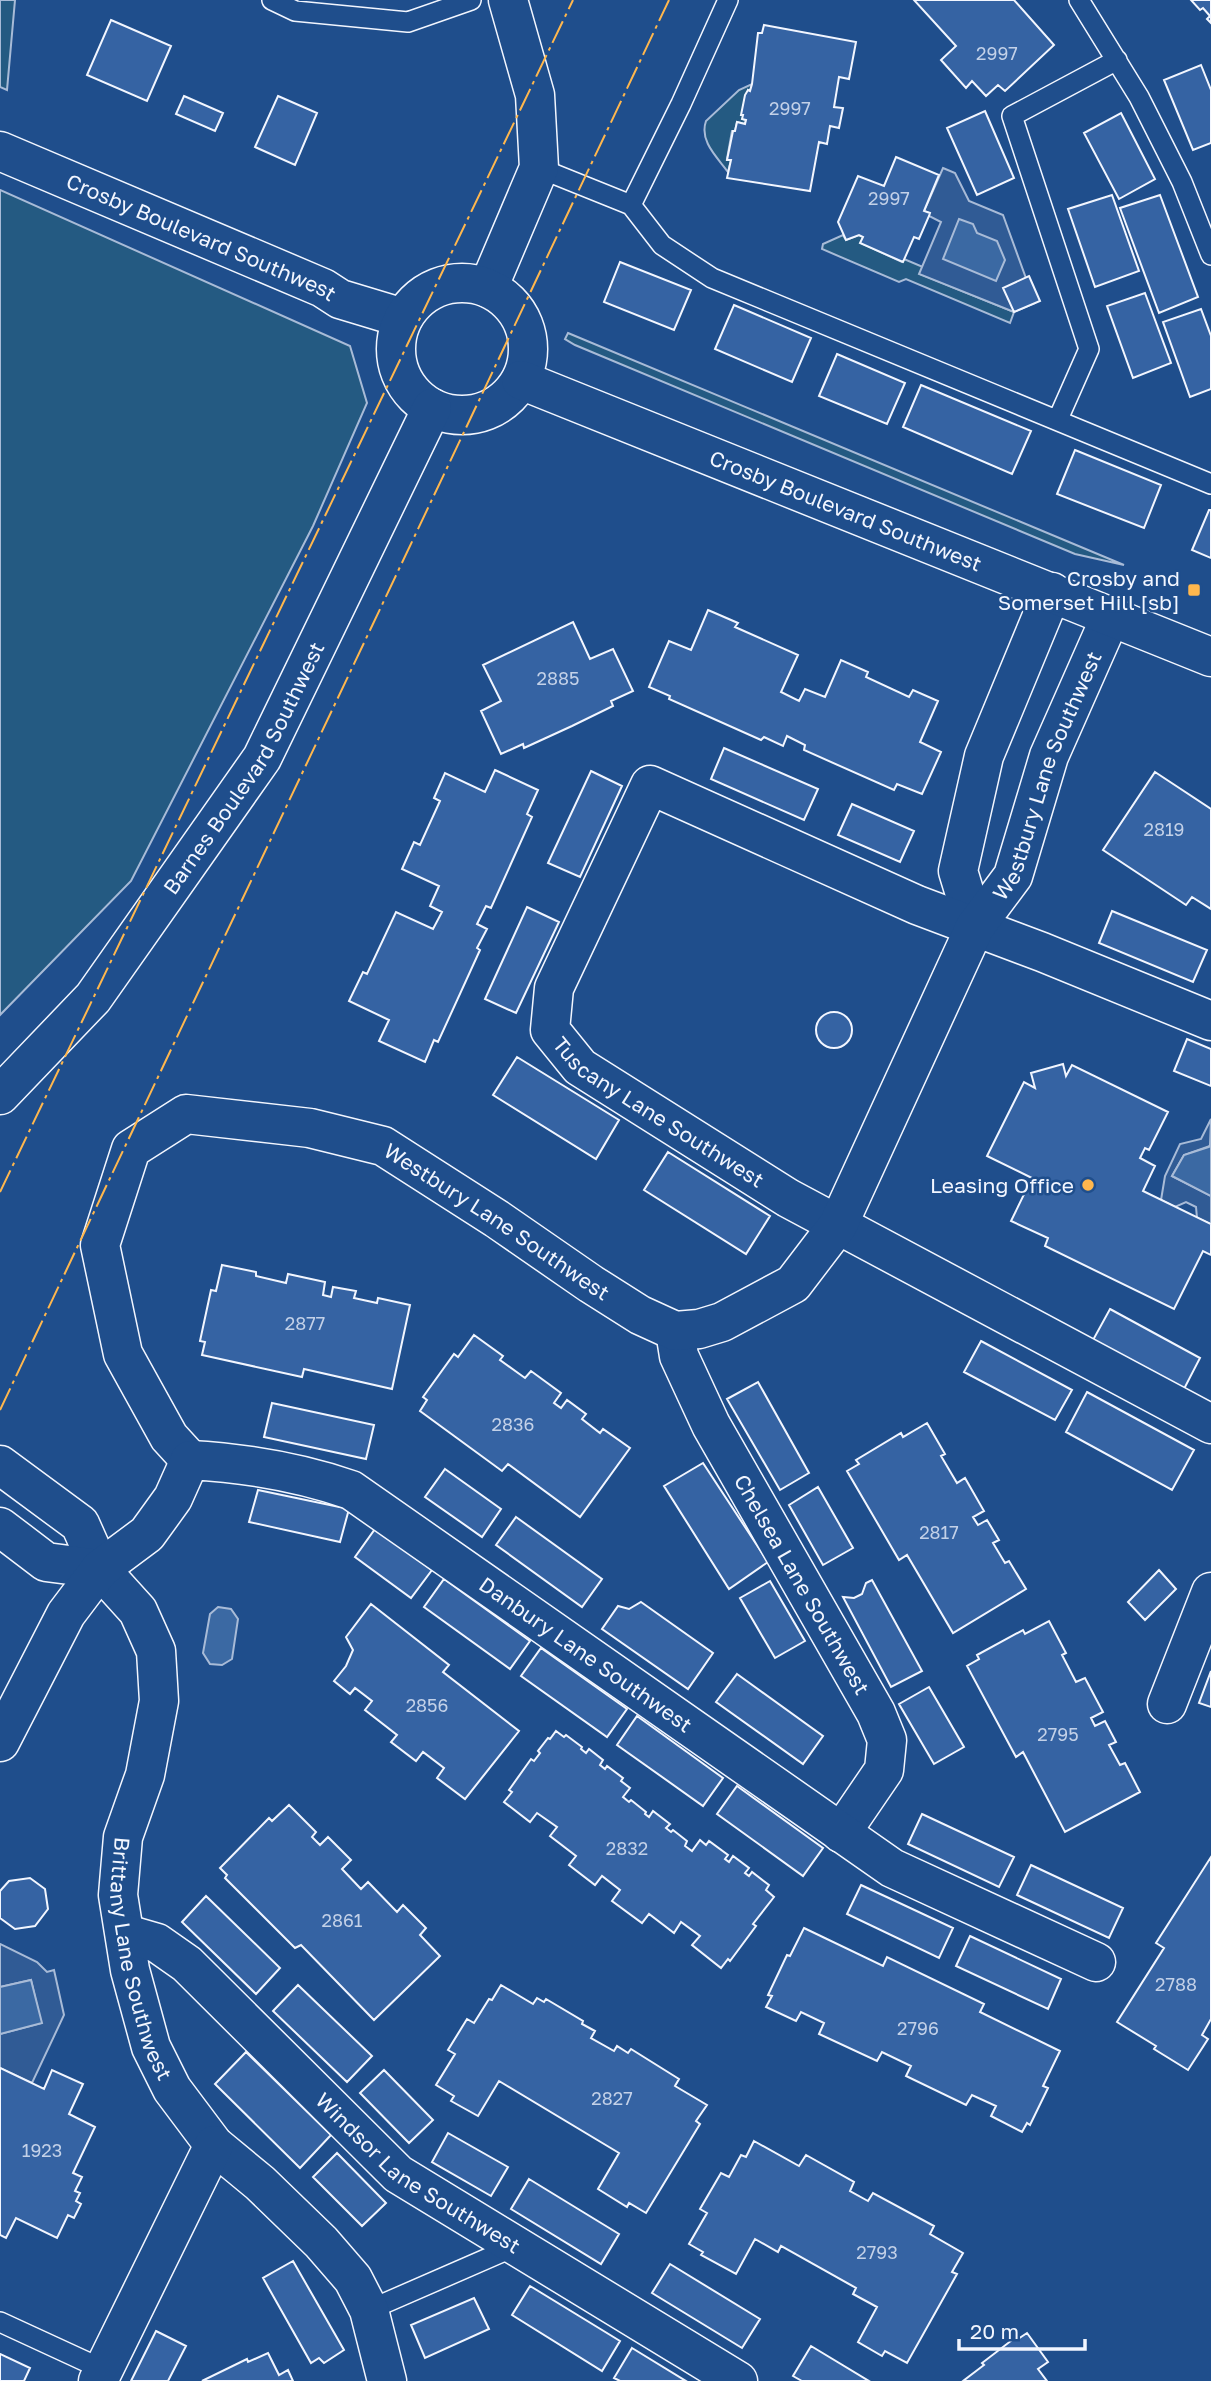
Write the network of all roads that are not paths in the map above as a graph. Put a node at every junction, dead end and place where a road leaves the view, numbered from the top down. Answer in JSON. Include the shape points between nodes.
{"nodes":[{"id":1,"x":272,"y":0,"type":"edge"},
{"id":2,"x":471,"y":0,"type":"edge"},
{"id":3,"x":508,"y":0,"type":"edge"},
{"id":4,"x":728,"y":0,"type":"edge"},
{"id":5,"x":1079,"y":0,"type":"edge"},
{"id":6,"x":1117,"y":60,"type":"junction"},
{"id":7,"x":0,"y":151,"type":"edge"},
{"id":8,"x":539,"y":167,"type":"junction"},
{"id":9,"x":631,"y":205,"type":"junction"},
{"id":10,"x":1211,"y":255,"type":"edge"},
{"id":11,"x":488,"y":288,"type":"junction"},
{"id":12,"x":403,"y":318,"type":"junction"},
{"id":13,"x":521,"y":380,"type":"junction"},
{"id":14,"x":432,"y":408,"type":"junction"},
{"id":15,"x":1058,"y":419,"type":"junction"},
{"id":16,"x":1211,"y":484,"type":"edge"},
{"id":17,"x":1052,"y":592,"type":"junction"},
{"id":18,"x":1111,"y":616,"type":"junction"},
{"id":19,"x":1211,"y":657,"type":"edge"},
{"id":20,"x":975,"y":927,"type":"junction"},
{"id":21,"x":1211,"y":1021,"type":"edge"},
{"id":22,"x":0,"y":1095,"type":"edge"},
{"id":23,"x":838,"y":1225,"type":"junction"},
{"id":24,"x":675,"y":1331,"type":"junction"},
{"id":25,"x":1211,"y":1424,"type":"edge"},
{"id":26,"x":190,"y":1460,"type":"junction"},
{"id":27,"x":0,"y":1465,"type":"edge"},
{"id":28,"x":0,"y":1527,"type":"edge"},
{"id":29,"x":100,"y":1569,"type":"junction"},
{"id":30,"x":1211,"y":1592,"type":"edge"},
{"id":31,"x":1167,"y":1704,"type":"dead end"},
{"id":32,"x":0,"y":1742,"type":"edge"},
{"id":33,"x":841,"y":1833,"type":"junction"},
{"id":34,"x":126,"y":1934,"type":"junction"},
{"id":35,"x":1096,"y":1962,"type":"dead end"},
{"id":36,"x":214,"y":2145,"type":"junction"},
{"id":37,"x":516,"y":2246,"type":"junction"},
{"id":38,"x":369,"y":2310,"type":"junction"},
{"id":39,"x":0,"y":2322,"type":"edge"},
{"id":40,"x":100,"y":2375,"type":"edge"},
{"id":41,"x":387,"y":2381,"type":"edge"},
{"id":42,"x":738,"y":2381,"type":"edge"}],
"edges":[{"from":1,"to":2,"type":"lane","via":[[295,11],[408,22]]},
{"from":3,"to":8,"type":"street","via":[[535,95]]},
{"from":4,"to":9,"type":"lane"},
{"from":5,"to":6,"type":"lane"},
{"from":6,"to":10,"type":"lane","via":[[1182,183]]},
{"from":6,"to":15,"type":"lane","via":[[1012,116],[1089,349]]},
{"from":7,"to":12,"type":"street","name":"Crosby Boulevard Southwest","via":[[340,299]]},
{"from":8,"to":9,"type":"lane"},
{"from":8,"to":11,"type":"street"},
{"from":9,"to":15,"type":"lane","via":[[662,245],[712,278]]},
{"from":11,"to":12,"type":"street","via":[[470,283],[431,290]]},
{"from":11,"to":13,"type":"street","via":[[506,299],[527,335],[528,358]]},
{"from":12,"to":14,"type":"street","via":[[397,339],[398,364],[406,385]]},
{"from":13,"to":14,"type":"street","via":[[506,399],[487,411],[464,416]]},
{"from":13,"to":17,"type":"street","name":"Crosby Boulevard Southwest"},
{"from":14,"to":22,"type":"street","name":"Barnes Boulevard Southwest","via":[[262,758],[93,998]]},
{"from":15,"to":16,"type":"lane"},
{"from":17,"to":18,"type":"street","name":"Crosby Boulevard Southwest"},
{"from":17,"to":20,"type":"street","name":"Westbury Lane Southwest","via":[[984,756],[958,870]]},
{"from":18,"to":19,"type":"street","name":"Crosby Boulevard Southwest"},
{"from":18,"to":20,"type":"street","name":"Westbury Lane Southwest","via":[[1049,756],[1013,876]]},
{"from":20,"to":21,"type":"street","name":"Tuscany Lane Southwest"},
{"from":20,"to":23,"type":"street","name":"Westbury Lane Southwest"},
{"from":20,"to":23,"type":"street","name":"Tuscany Lane Southwest","via":[[650,785],[554,988],[550,1030],[580,1067]]},
{"from":23,"to":24,"type":"street","name":"Westbury Lane Southwest","via":[[793,1284],[722,1322]]},
{"from":23,"to":25,"type":"street","name":"Tuscany Lane Southwest"},
{"from":24,"to":26,"type":"street","name":"Westbury Lane Southwest","via":[[591,1284],[383,1146],[310,1128],[186,1114],[131,1149],[100,1245],[123,1354],[169,1437]]},
{"from":24,"to":33,"type":"street","name":"Chelsea Lane Southwest","via":[[679,1356],[711,1425],[876,1713],[887,1740],[884,1770]]},
{"from":26,"to":29,"type":"street","via":[[173,1498],[146,1534]]},
{"from":26,"to":33,"type":"street","name":"Danbury Lane Southwest","via":[[238,1462],[351,1490]]},
{"from":27,"to":29,"type":"street","name":"Brittany Lane Southwest","via":[[80,1524]]},
{"from":28,"to":29,"type":"street","via":[[46,1562]]},
{"from":29,"to":32,"type":"street","via":[[66,1614]]},
{"from":29,"to":34,"type":"street","name":"Brittany Lane Southwest","via":[[138,1611],[156,1651],[159,1701],[145,1775],[124,1837],[118,1895]]},
{"from":30,"to":31,"type":"street"},
{"from":33,"to":35,"type":"street","name":"Danbury Lane Southwest","via":[[892,1868]]},
{"from":34,"to":36,"type":"street","name":"Brittany Lane Southwest","via":[[130,1970],[151,2047],[172,2089]]},
{"from":34,"to":37,"type":"street","name":"Windsor Lane Southwest","via":[[157,1943],[187,1964],[398,2174]]},
{"from":36,"to":38,"type":"street","name":"Brittany Lane Southwest","via":[[321,2242],[353,2279]]},
{"from":36,"to":40,"type":"street"},
{"from":37,"to":38,"type":"lane"},
{"from":37,"to":42,"type":"street","name":"Windsor Lane Southwest"},
{"from":38,"to":41,"type":"street","name":"Brittany Lane Southwest"},
{"from":39,"to":40,"type":"lane"}]}
